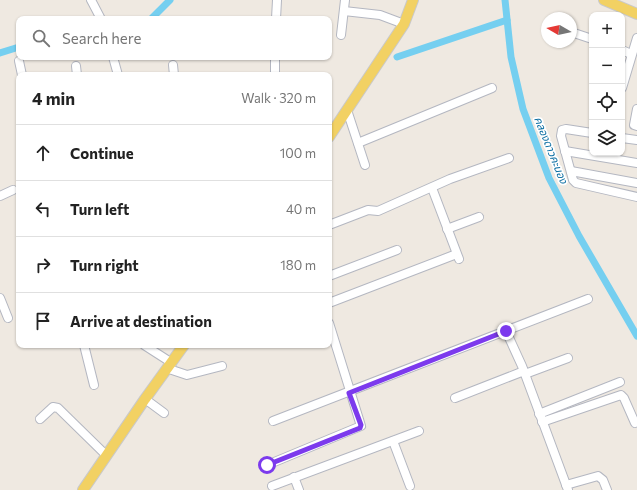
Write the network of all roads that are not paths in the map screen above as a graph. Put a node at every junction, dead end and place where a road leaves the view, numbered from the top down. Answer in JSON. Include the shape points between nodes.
{"nodes":[{"id":1,"x":90,"y":0,"type":"edge"},
{"id":2,"x":277,"y":0,"type":"edge"},
{"id":3,"x":345,"y":0,"type":"edge"},
{"id":4,"x":413,"y":0,"type":"edge"},
{"id":5,"x":604,"y":0,"type":"edge"},
{"id":6,"x":344,"y":11,"type":"junction"},
{"id":7,"x":637,"y":14,"type":"edge"},
{"id":8,"x":99,"y":16,"type":"edge"},
{"id":9,"x":276,"y":16,"type":"edge"},
{"id":10,"x":404,"y":24,"type":"junction"},
{"id":11,"x":577,"y":34,"type":"edge"},
{"id":12,"x":341,"y":35,"type":"dead end"},
{"id":13,"x":637,"y":38,"type":"edge"},
{"id":14,"x":589,"y":39,"type":"edge"},
{"id":15,"x":625,"y":51,"type":"edge"},
{"id":16,"x":631,"y":54,"type":"junction"},
{"id":17,"x":114,"y":60,"type":"edge"},
{"id":18,"x":275,"y":60,"type":"edge"},
{"id":19,"x":19,"y":61,"type":"dead end"},
{"id":20,"x":76,"y":66,"type":"dead end"},
{"id":21,"x":173,"y":66,"type":"dead end"},
{"id":22,"x":21,"y":72,"type":"edge"},
{"id":23,"x":77,"y":72,"type":"edge"},
{"id":24,"x":116,"y":72,"type":"edge"},
{"id":25,"x":174,"y":72,"type":"edge"},
{"id":26,"x":275,"y":72,"type":"edge"},
{"id":27,"x":623,"y":84,"type":"edge"},
{"id":28,"x":492,"y":88,"type":"dead end"},
{"id":29,"x":637,"y":109,"type":"edge"},
{"id":30,"x":347,"y":110,"type":"junction"},
{"id":31,"x":637,"y":126,"type":"edge"},
{"id":32,"x":332,"y":132,"type":"edge"},
{"id":33,"x":589,"y":133,"type":"edge"},
{"id":34,"x":625,"y":138,"type":"edge"},
{"id":35,"x":637,"y":140,"type":"edge"},
{"id":36,"x":358,"y":143,"type":"junction"},
{"id":37,"x":566,"y":151,"type":"junction"},
{"id":38,"x":510,"y":158,"type":"dead end"},
{"id":39,"x":637,"y":163,"type":"edge"},
{"id":40,"x":365,"y":165,"type":"dead end"},
{"id":41,"x":571,"y":171,"type":"junction"},
{"id":42,"x":637,"y":183,"type":"edge"},
{"id":43,"x":432,"y":188,"type":"junction"},
{"id":44,"x":13,"y":190,"type":"dead end"},
{"id":45,"x":0,"y":196,"type":"edge"},
{"id":46,"x":637,"y":197,"type":"edge"},
{"id":47,"x":479,"y":218,"type":"dead end"},
{"id":48,"x":332,"y":224,"type":"edge"},
{"id":49,"x":447,"y":229,"type":"junction"},
{"id":50,"x":397,"y":250,"type":"dead end"},
{"id":51,"x":332,"y":275,"type":"edge"},
{"id":52,"x":0,"y":298,"type":"edge"},
{"id":53,"x":588,"y":299,"type":"dead end"},
{"id":54,"x":332,"y":301,"type":"edge"},
{"id":55,"x":8,"y":318,"type":"dead end"},
{"id":56,"x":506,"y":331,"type":"junction"},
{"id":57,"x":332,"y":334,"type":"edge"},
{"id":58,"x":85,"y":348,"type":"edge"},
{"id":59,"x":148,"y":348,"type":"edge"},
{"id":60,"x":182,"y":348,"type":"edge"},
{"id":61,"x":568,"y":358,"type":"dead end"},
{"id":62,"x":170,"y":366,"type":"junction"},
{"id":63,"x":222,"y":366,"type":"dead end"},
{"id":64,"x":524,"y":373,"type":"junction"},
{"id":65,"x":620,"y":382,"type":"dead end"},
{"id":66,"x":94,"y":385,"type":"dead end"},
{"id":67,"x":349,"y":393,"type":"junction"},
{"id":68,"x":455,"y":398,"type":"dead end"},
{"id":69,"x":145,"y":399,"type":"junction"},
{"id":70,"x":164,"y":414,"type":"dead end"},
{"id":71,"x":539,"y":414,"type":"junction"},
{"id":72,"x":40,"y":419,"type":"dead end"},
{"id":73,"x":273,"y":421,"type":"dead end"},
{"id":74,"x":542,"y":422,"type":"junction"},
{"id":75,"x":635,"y":423,"type":"dead end"},
{"id":76,"x":419,"y":431,"type":"dead end"},
{"id":77,"x":393,"y":441,"type":"junction"},
{"id":78,"x":106,"y":455,"type":"junction"},
{"id":79,"x":267,"y":465,"type":"dead end"},
{"id":80,"x":294,"y":477,"type":"junction"},
{"id":81,"x":272,"y":486,"type":"dead end"},
{"id":82,"x":410,"y":486,"type":"dead end"},
{"id":83,"x":566,"y":488,"type":"edge"},
{"id":84,"x":83,"y":490,"type":"edge"},
{"id":85,"x":299,"y":490,"type":"edge"},
{"id":86,"x":607,"y":490,"type":"edge"}],
"edges":[{"from":1,"to":8,"type":"street"},
{"from":2,"to":9,"type":"street"},
{"from":3,"to":6,"type":"street"},
{"from":4,"to":10,"type":"main road"},
{"from":5,"to":7,"type":"main road"},
{"from":6,"to":10,"type":"street","via":[[380,15]]},
{"from":6,"to":12,"type":"street"},
{"from":10,"to":30,"type":"main road"},
{"from":11,"to":14,"type":"street"},
{"from":13,"to":16,"type":"street"},
{"from":15,"to":16,"type":"street"},
{"from":16,"to":27,"type":"street"},
{"from":17,"to":24,"type":"street"},
{"from":18,"to":26,"type":"street"},
{"from":19,"to":22,"type":"street"},
{"from":20,"to":23,"type":"street"},
{"from":21,"to":25,"type":"street"},
{"from":28,"to":36,"type":"street"},
{"from":29,"to":31,"type":"street","via":[[634,126]]},
{"from":30,"to":32,"type":"main road"},
{"from":30,"to":36,"type":"street"},
{"from":33,"to":37,"type":"street","via":[[562,130]]},
{"from":34,"to":35,"type":"street"},
{"from":36,"to":40,"type":"street"},
{"from":37,"to":39,"type":"street"},
{"from":37,"to":41,"type":"street"},
{"from":38,"to":43,"type":"street"},
{"from":41,"to":42,"type":"street"},
{"from":41,"to":46,"type":"street","via":[[576,183]]},
{"from":43,"to":48,"type":"street","via":[[378,211],[368,210]]},
{"from":43,"to":49,"type":"street"},
{"from":44,"to":45,"type":"street"},
{"from":47,"to":49,"type":"street"},
{"from":49,"to":54,"type":"street","via":[[456,257]]},
{"from":50,"to":51,"type":"street"},
{"from":52,"to":55,"type":"street"},
{"from":53,"to":56,"type":"street"},
{"from":56,"to":64,"type":"street"},
{"from":56,"to":67,"type":"street"},
{"from":57,"to":67,"type":"street"},
{"from":58,"to":66,"type":"street"},
{"from":59,"to":62,"type":"street"},
{"from":60,"to":62,"type":"main road"},
{"from":61,"to":64,"type":"street"},
{"from":62,"to":63,"type":"street","via":[[187,375]]},
{"from":62,"to":69,"type":"main road"},
{"from":64,"to":68,"type":"street"},
{"from":64,"to":71,"type":"street"},
{"from":65,"to":71,"type":"street"},
{"from":67,"to":73,"type":"street"},
{"from":67,"to":79,"type":"street","via":[[360,428]]},
{"from":69,"to":70,"type":"street"},
{"from":69,"to":78,"type":"main road"},
{"from":71,"to":74,"type":"street"},
{"from":72,"to":78,"type":"street","via":[[53,407],[58,408]]},
{"from":74,"to":75,"type":"street","via":[[621,395]]},
{"from":74,"to":83,"type":"street"},
{"from":76,"to":77,"type":"street"},
{"from":77,"to":80,"type":"street"},
{"from":77,"to":82,"type":"street"},
{"from":78,"to":84,"type":"main road"},
{"from":80,"to":81,"type":"street"},
{"from":80,"to":85,"type":"street"},
{"from":83,"to":86,"type":"street","via":[[598,476],[603,480]]}]}
